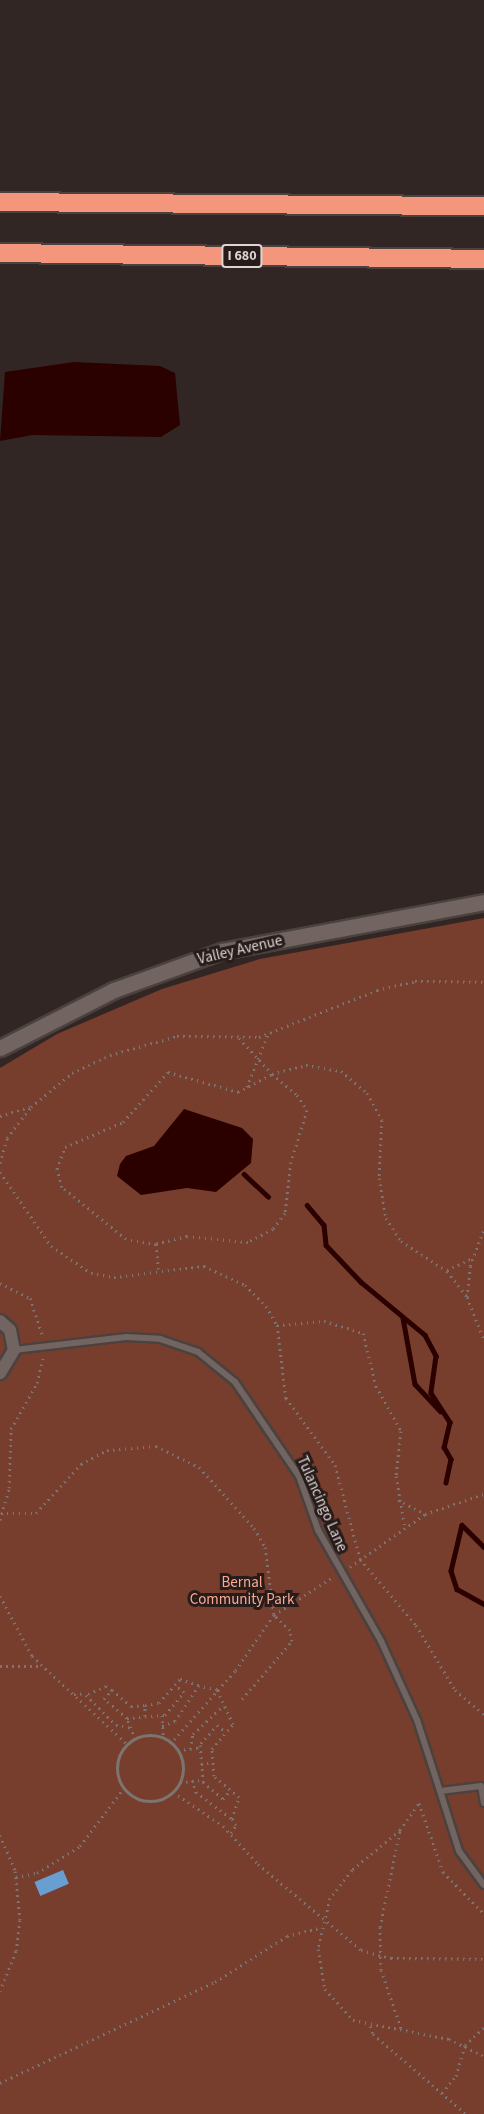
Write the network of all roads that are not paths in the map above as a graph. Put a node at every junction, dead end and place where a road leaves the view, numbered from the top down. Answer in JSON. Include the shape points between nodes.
{"nodes":[{"id":1,"x":0,"y":202,"type":"edge"},
{"id":2,"x":484,"y":206,"type":"edge"},
{"id":3,"x":0,"y":253,"type":"edge"},
{"id":4,"x":484,"y":259,"type":"edge"},
{"id":5,"x":484,"y":902,"type":"edge"},
{"id":6,"x":4,"y":1048,"type":"edge"},
{"id":7,"x":0,"y":1321,"type":"edge"},
{"id":8,"x":14,"y":1350,"type":"junction"},
{"id":9,"x":0,"y":1373,"type":"edge"},
{"id":10,"x":440,"y":1791,"type":"junction"},
{"id":11,"x":484,"y":1803,"type":"edge"},
{"id":12,"x":484,"y":1885,"type":"edge"}],
"edges":[{"from":1,"to":2,"type":"highway"},
{"from":3,"to":4,"type":"highway","number":"I 680"},
{"from":5,"to":6,"type":"street","name":"Valley Avenue","via":[[222,951],[114,990]]},
{"from":7,"to":8,"type":"street","via":[[10,1330]]},
{"from":8,"to":9,"type":"street"},
{"from":8,"to":10,"type":"lane","name":"Tulancingo Lane","via":[[126,1337],[160,1339],[198,1352],[235,1382],[274,1432],[299,1476],[318,1530],[381,1641],[417,1720]]},
{"from":10,"to":11,"type":"lane","via":[[481,1786]]},
{"from":10,"to":12,"type":"lane","name":"Tulancingo Lane","via":[[459,1851]]}]}
